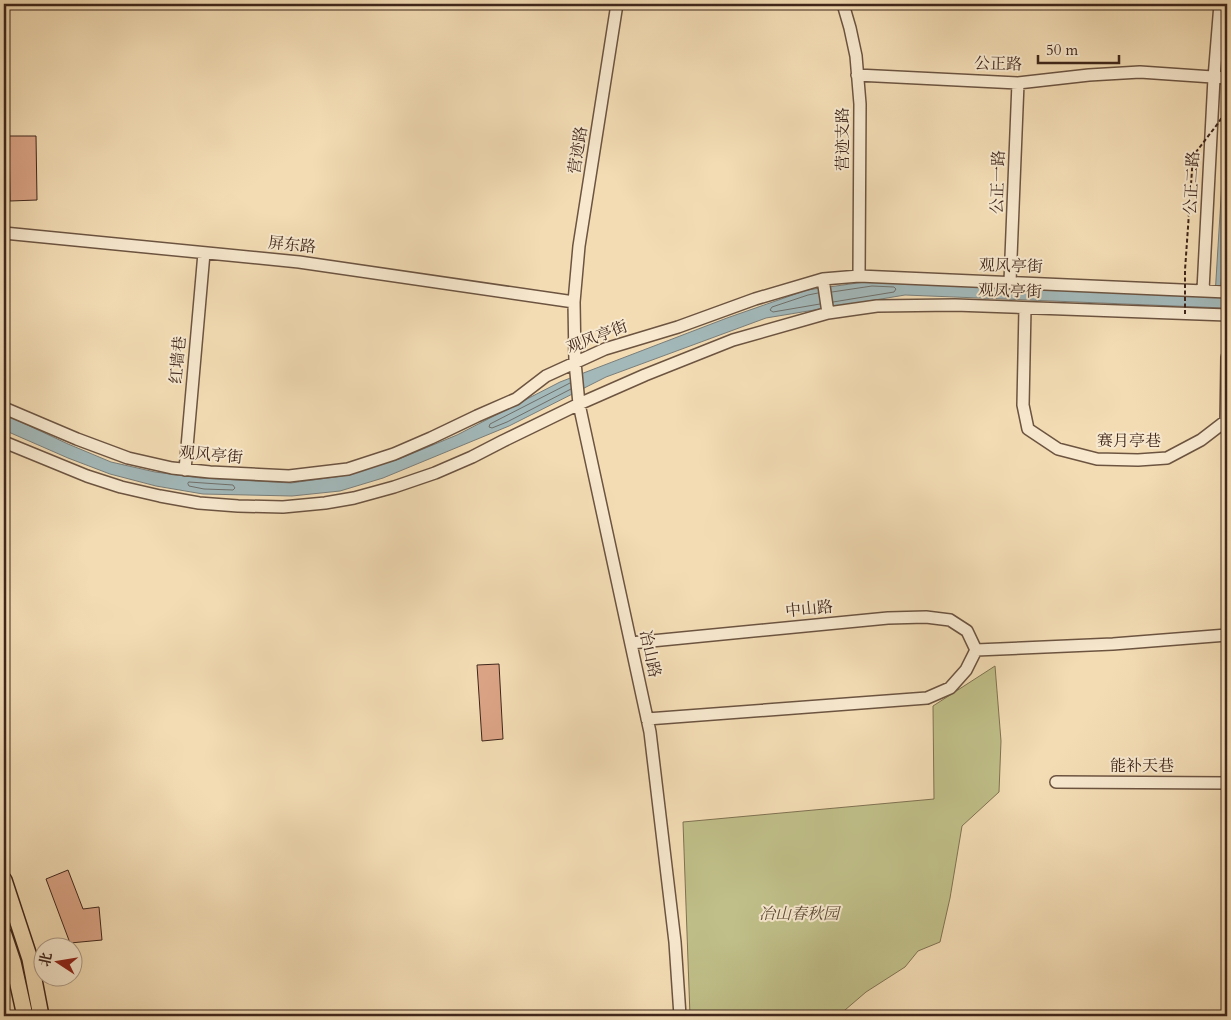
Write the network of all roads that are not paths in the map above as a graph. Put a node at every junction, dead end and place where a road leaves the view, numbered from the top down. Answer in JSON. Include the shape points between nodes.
{"nodes":[{"id":1,"x":617,"y":4,"type":"edge"},
{"id":2,"x":843,"y":4,"type":"edge"},
{"id":3,"x":1220,"y":4,"type":"edge"},
{"id":4,"x":857,"y":75,"type":"junction"},
{"id":5,"x":1222,"y":78,"type":"edge"},
{"id":6,"x":1018,"y":82,"type":"junction"},
{"id":7,"x":4,"y":233,"type":"edge"},
{"id":8,"x":204,"y":253,"type":"junction"},
{"id":9,"x":858,"y":276,"type":"junction"},
{"id":10,"x":822,"y":279,"type":"junction"},
{"id":11,"x":1010,"y":282,"type":"junction"},
{"id":12,"x":1204,"y":290,"type":"junction"},
{"id":13,"x":1227,"y":292,"type":"edge"},
{"id":14,"x":574,"y":302,"type":"junction"},
{"id":15,"x":1025,"y":308,"type":"junction"},
{"id":16,"x":828,"y":314,"type":"junction"},
{"id":17,"x":1227,"y":315,"type":"edge"},
{"id":18,"x":1227,"y":356,"type":"edge"},
{"id":19,"x":575,"y":362,"type":"junction"},
{"id":20,"x":579,"y":404,"type":"junction"},
{"id":21,"x":4,"y":408,"type":"edge"},
{"id":22,"x":1227,"y":420,"type":"edge"},
{"id":23,"x":4,"y":442,"type":"edge"},
{"id":24,"x":185,"y":470,"type":"junction"},
{"id":25,"x":1227,"y":635,"type":"edge"},
{"id":26,"x":631,"y":642,"type":"junction"},
{"id":27,"x":976,"y":650,"type":"junction"},
{"id":28,"x":647,"y":719,"type":"junction"},
{"id":29,"x":1056,"y":782,"type":"dead end"},
{"id":30,"x":1227,"y":783,"type":"edge"},
{"id":31,"x":4,"y":880,"type":"edge"},
{"id":32,"x":4,"y":935,"type":"edge"},
{"id":33,"x":24,"y":1016,"type":"edge"},
{"id":34,"x":41,"y":1016,"type":"edge"},
{"id":35,"x":680,"y":1016,"type":"edge"}],
"edges":[{"from":1,"to":14,"type":"street","name":"营迹路","via":[[579,246]]},
{"from":2,"to":4,"type":"street","name":"营迹支路","via":[[856,56]]},
{"from":3,"to":5,"type":"street","name":"公正二路"},
{"from":4,"to":6,"type":"street","name":"公正路"},
{"from":4,"to":9,"type":"street","name":"营迹支路","via":[[860,104]]},
{"from":5,"to":6,"type":"street","name":"公正路","via":[[1140,72]]},
{"from":5,"to":12,"type":"street","name":"公正二路"},
{"from":6,"to":11,"type":"street","name":"公正一路"},
{"from":7,"to":8,"type":"street","name":"屏东路"},
{"from":8,"to":14,"type":"street","name":"屏东路","via":[[299,262]]},
{"from":8,"to":24,"type":"street","name":"红墙巷"},
{"from":9,"to":10,"type":"street","name":"观风亭街"},
{"from":9,"to":11,"type":"street","name":"观风亭街"},
{"from":10,"to":16,"type":"street"},
{"from":10,"to":19,"type":"street","name":"观风亭街","via":[[755,298]]},
{"from":11,"to":12,"type":"street","name":"观风亭街"},
{"from":12,"to":13,"type":"street","name":"观风亭街"},
{"from":14,"to":19,"type":"street","name":"冶山路"},
{"from":15,"to":16,"type":"street","name":"观凤亭街","via":[[877,306]]},
{"from":15,"to":17,"type":"street","name":"观凤亭街"},
{"from":15,"to":22,"type":"street","name":"赛月亭巷","via":[[1023,405],[1028,429],[1058,449],[1097,458],[1167,458],[1201,440]]},
{"from":16,"to":20,"type":"street","name":"观凤亭街","via":[[734,340]]},
{"from":18,"to":22,"type":"street"},
{"from":19,"to":20,"type":"street","name":"冶山路"},
{"from":19,"to":24,"type":"street","name":"观风亭街","via":[[546,376],[516,399],[394,454],[348,468],[289,476]]},
{"from":20,"to":23,"type":"street","via":[[435,473],[354,498],[283,507],[208,504],[160,496],[87,476]]},
{"from":20,"to":26,"type":"street","name":"冶山路"},
{"from":21,"to":24,"type":"street","name":"观风亭街","via":[[128,458]]},
{"from":25,"to":27,"type":"street"},
{"from":26,"to":27,"type":"street","name":"中山路","via":[[926,616],[950,620],[967,631]]},
{"from":26,"to":28,"type":"street","name":"冶山路"},
{"from":27,"to":28,"type":"street","via":[[966,670],[950,688],[927,698]]},
{"from":28,"to":35,"type":"street","name":"冶山路","via":[[675,942]]},
{"from":29,"to":30,"type":"street","name":"能补天巷"},
{"from":31,"to":34,"type":"main road","via":[[30,958]]},
{"from":32,"to":33,"type":"main road"}]}
